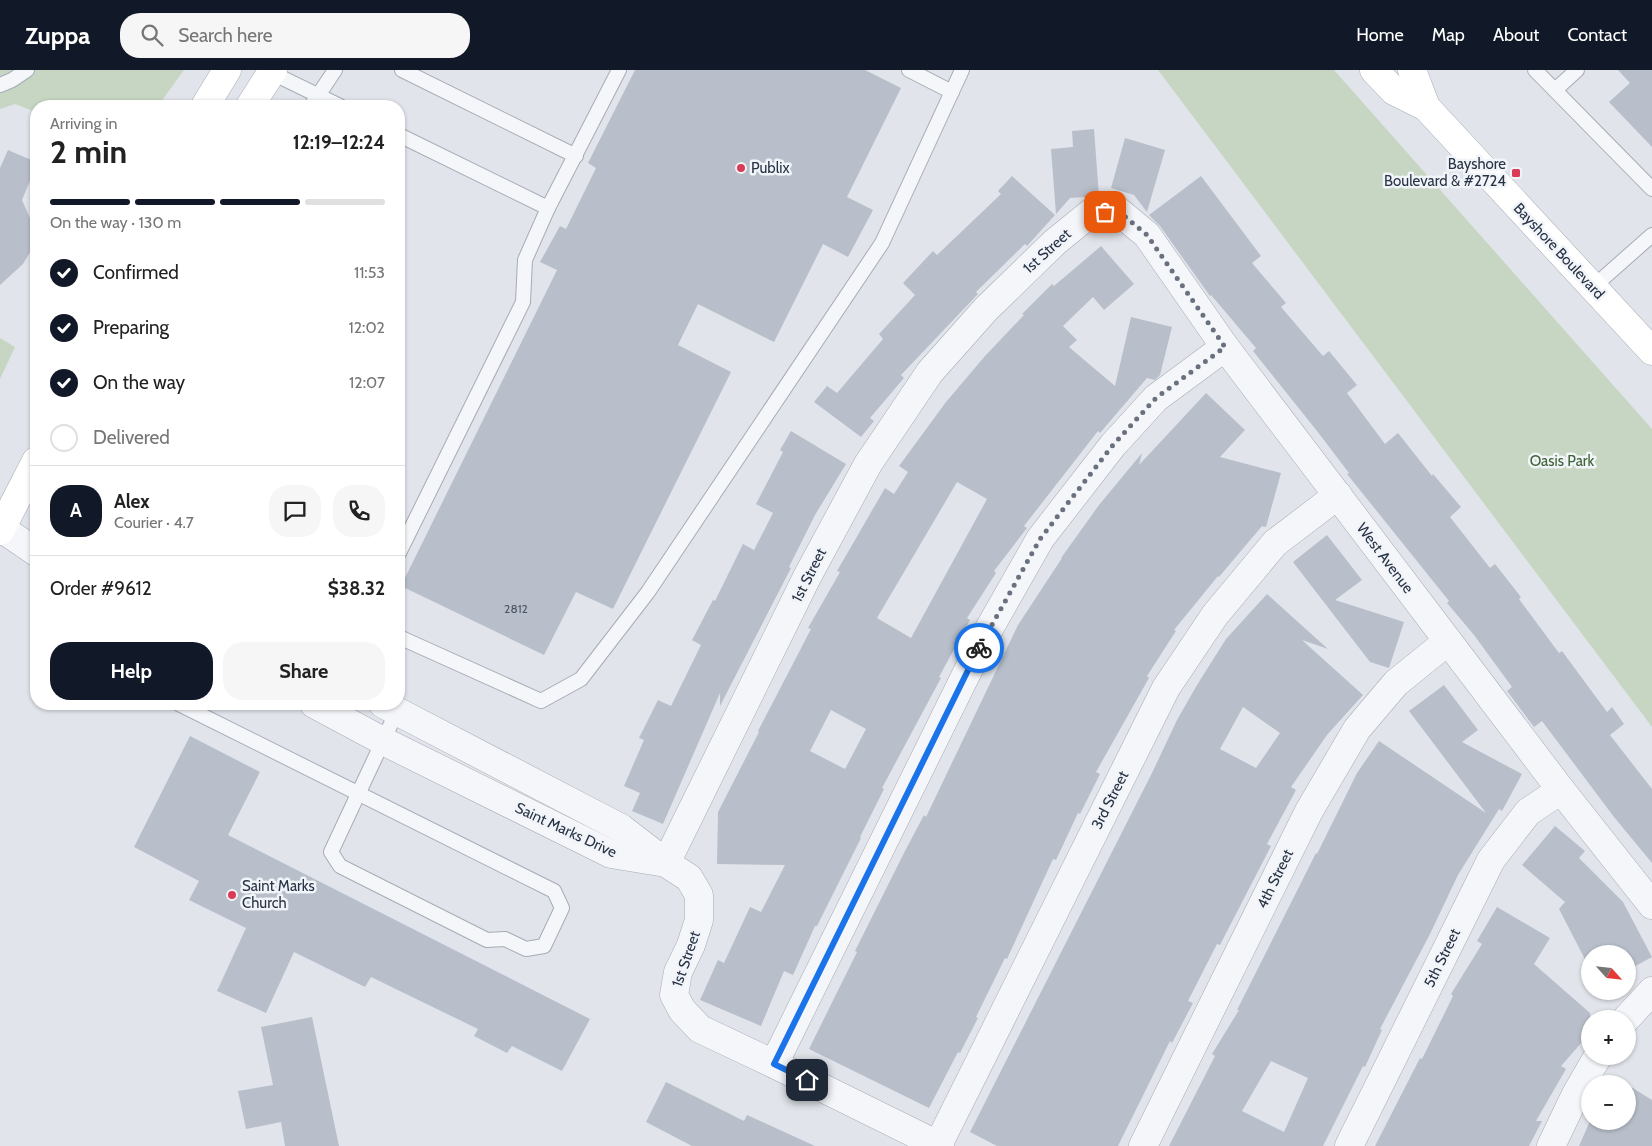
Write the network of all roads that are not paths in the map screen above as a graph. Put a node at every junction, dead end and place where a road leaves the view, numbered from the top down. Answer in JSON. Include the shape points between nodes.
{"nodes":[{"id":1,"x":27,"y":70,"type":"edge"},
{"id":2,"x":227,"y":70,"type":"edge"},
{"id":3,"x":335,"y":70,"type":"edge"},
{"id":4,"x":402,"y":70,"type":"edge"},
{"id":5,"x":619,"y":70,"type":"edge"},
{"id":6,"x":908,"y":70,"type":"edge"},
{"id":7,"x":962,"y":70,"type":"edge"},
{"id":8,"x":1374,"y":70,"type":"edge"},
{"id":9,"x":1412,"y":70,"type":"edge"},
{"id":10,"x":1535,"y":70,"type":"edge"},
{"id":11,"x":1577,"y":70,"type":"edge"},
{"id":12,"x":270,"y":71,"type":"edge"},
{"id":13,"x":0,"y":85,"type":"edge"},
{"id":14,"x":1555,"y":90,"type":"junction"},
{"id":15,"x":952,"y":92,"type":"junction"},
{"id":16,"x":209,"y":100,"type":"edge"},
{"id":17,"x":253,"y":100,"type":"edge"},
{"id":18,"x":313,"y":100,"type":"edge"},
{"id":19,"x":315,"y":100,"type":"edge"},
{"id":20,"x":1426,"y":107,"type":"junction"},
{"id":21,"x":405,"y":138,"type":"edge"},
{"id":22,"x":576,"y":156,"type":"junction"},
{"id":23,"x":1652,"y":189,"type":"edge"},
{"id":24,"x":548,"y":208,"type":"junction"},
{"id":25,"x":1118,"y":211,"type":"joint"},
{"id":26,"x":1652,"y":235,"type":"edge"},
{"id":27,"x":1592,"y":288,"type":"junction"},
{"id":28,"x":1225,"y":347,"type":"junction"},
{"id":29,"x":1652,"y":351,"type":"edge"},
{"id":30,"x":30,"y":473,"type":"edge"},
{"id":31,"x":1338,"y":495,"type":"junction"},
{"id":32,"x":405,"y":527,"type":"edge"},
{"id":33,"x":1,"y":530,"type":"edge"},
{"id":34,"x":30,"y":538,"type":"edge"},
{"id":35,"x":30,"y":548,"type":"edge"},
{"id":36,"x":405,"y":639,"type":"edge"},
{"id":37,"x":1448,"y":641,"type":"junction"},
{"id":38,"x":191,"y":710,"type":"edge"},
{"id":39,"x":325,"y":710,"type":"edge"},
{"id":40,"x":390,"y":710,"type":"edge"},
{"id":41,"x":394,"y":710,"type":"edge"},
{"id":42,"x":383,"y":741,"type":"junction"},
{"id":43,"x":1561,"y":790,"type":"junction"},
{"id":44,"x":360,"y":793,"type":"junction"},
{"id":45,"x":666,"y":862,"type":"junction"},
{"id":46,"x":1652,"y":905,"type":"edge"},
{"id":47,"x":1652,"y":991,"type":"edge"},
{"id":48,"x":1634,"y":1010,"type":"edge"},
{"id":49,"x":774,"y":1064,"type":"junction"},
{"id":50,"x":1593,"y":1065,"type":"edge"},
{"id":51,"x":939,"y":1145,"type":"edge"},
{"id":52,"x":1143,"y":1146,"type":"edge"},
{"id":53,"x":1349,"y":1146,"type":"edge"},
{"id":54,"x":1551,"y":1146,"type":"edge"}],
"edges":[{"from":1,"to":13,"type":"lane"},
{"from":2,"to":16,"type":"main road"},
{"from":3,"to":19,"type":"lane"},
{"from":4,"to":22,"type":"lane"},
{"from":5,"to":22,"type":"lane"},
{"from":6,"to":15,"type":"lane"},
{"from":7,"to":15,"type":"lane"},
{"from":8,"to":20,"type":"main road","name":"Bayshore Boulevard","via":[[1394,91]]},
{"from":9,"to":20,"type":"main road","name":"Bayshore Boulevard"},
{"from":10,"to":14,"type":"lane"},
{"from":11,"to":14,"type":"lane"},
{"from":12,"to":17,"type":"main road"},
{"from":12,"to":18,"type":"lane"},
{"from":14,"to":23,"type":"lane"},
{"from":15,"to":36,"type":"lane","via":[[882,243],[648,592],[581,679],[540,701]]},
{"from":20,"to":27,"type":"main road","name":"Bayshore Boulevard"},
{"from":21,"to":24,"type":"lane"},
{"from":22,"to":24,"type":"lane"},
{"from":24,"to":32,"type":"lane","via":[[525,260],[523,302]]},
{"from":25,"to":28,"type":"street","name":"West Avenue","via":[[1147,235]]},
{"from":25,"to":45,"type":"street","name":"1st Street","via":[[1092,212],[1055,242],[986,309],[930,372],[868,464],[816,560]]},
{"from":26,"to":27,"type":"lane"},
{"from":27,"to":29,"type":"main road","name":"Bayshore Boulevard"},
{"from":28,"to":31,"type":"street","name":"West Avenue"},
{"from":28,"to":49,"type":"street","via":[[1156,398],[1113,445],[1040,539],[985,636]]},
{"from":30,"to":33,"type":"main road"},
{"from":31,"to":37,"type":"street","name":"West Avenue"},
{"from":31,"to":51,"type":"street","name":"3rd Street","via":[[1275,543],[1214,615],[1166,688]]},
{"from":33,"to":34,"type":"street"},
{"from":33,"to":35,"type":"street"},
{"from":37,"to":43,"type":"street","name":"West Avenue"},
{"from":37,"to":52,"type":"street","name":"4th Street","via":[[1396,683],[1357,729],[1309,811]]},
{"from":38,"to":44,"type":"lane"},
{"from":39,"to":42,"type":"street","name":"Saint Marks Drive"},
{"from":40,"to":42,"type":"lane"},
{"from":41,"to":45,"type":"street","name":"Saint Marks Drive","via":[[621,828]]},
{"from":42,"to":44,"type":"lane"},
{"from":42,"to":45,"type":"street","name":"Saint Marks Drive","via":[[611,854]]},
{"from":43,"to":46,"type":"street","name":"West Avenue"},
{"from":43,"to":53,"type":"street","name":"5th Street","via":[[1528,812],[1491,860]]},
{"from":44,"to":44,"type":"lane","via":[[331,852],[340,866],[487,940],[505,939],[526,949],[544,946],[562,908],[554,891]]},
{"from":45,"to":49,"type":"street","name":"1st Street","via":[[689,878],[699,895],[700,920],[678,972],[674,995],[682,1010],[700,1029]]},
{"from":47,"to":48,"type":"street"},
{"from":49,"to":51,"type":"street"},
{"from":50,"to":54,"type":"street"}]}
